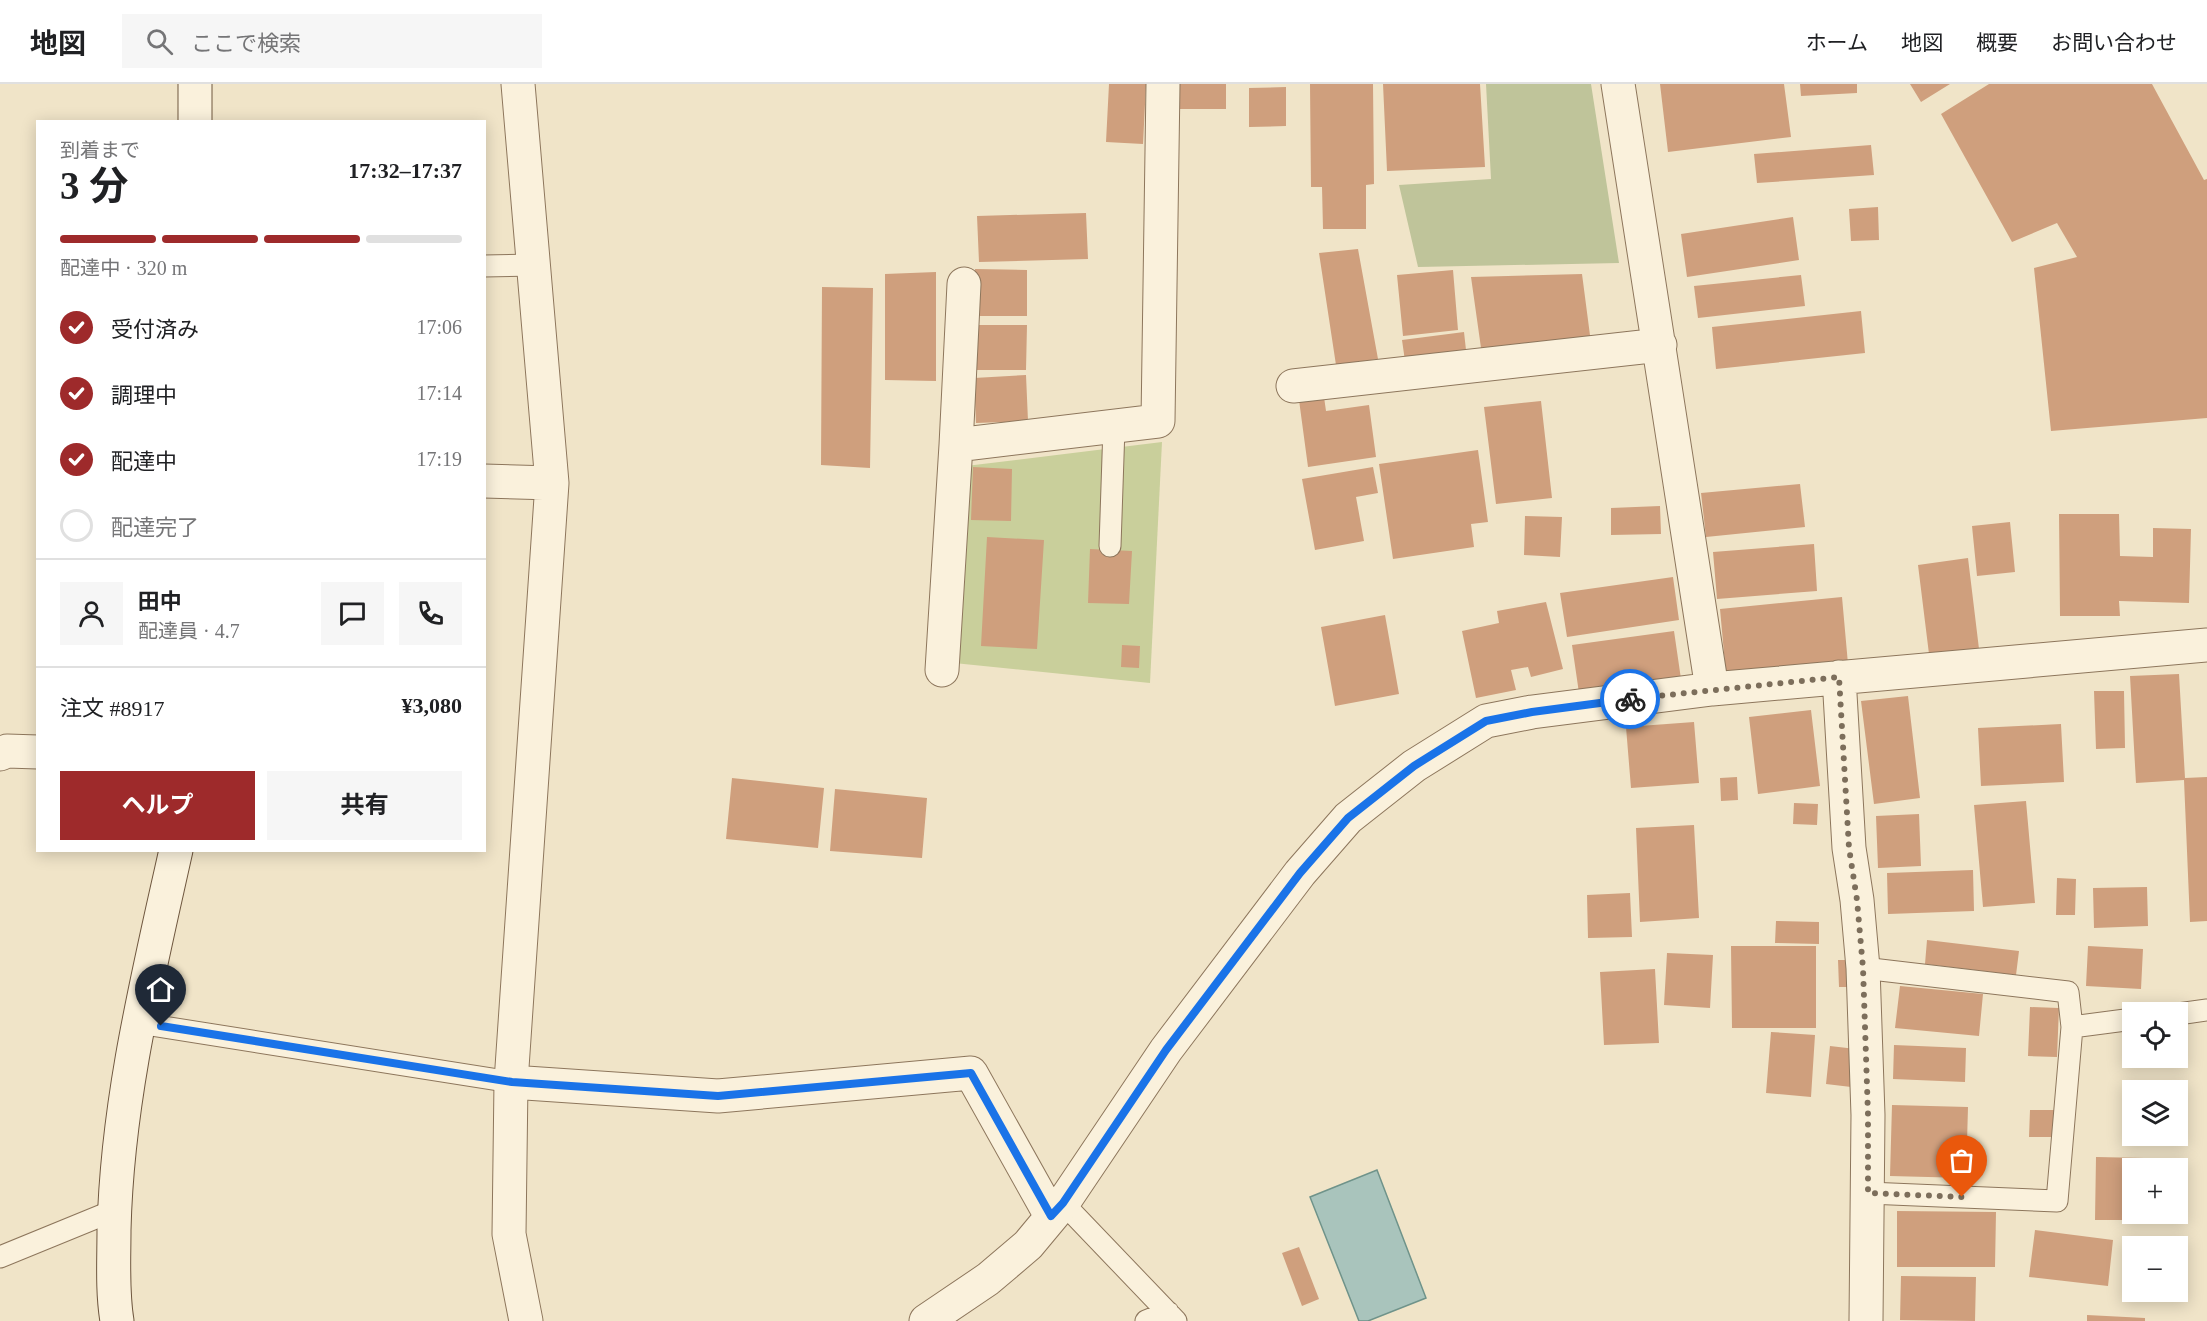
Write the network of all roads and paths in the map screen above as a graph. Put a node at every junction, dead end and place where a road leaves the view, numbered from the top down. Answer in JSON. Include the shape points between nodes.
{"nodes":[{"id":1,"x":195,"y":84,"type":"edge"},
{"id":2,"x":518,"y":84,"type":"edge"},
{"id":3,"x":1163,"y":84,"type":"edge"},
{"id":4,"x":1618,"y":84,"type":"edge"},
{"id":5,"x":195,"y":120,"type":"edge"},
{"id":6,"x":534,"y":265,"type":"junction"},
{"id":7,"x":486,"y":266,"type":"edge"},
{"id":8,"x":964,"y":284,"type":"dead end"},
{"id":9,"x":1660,"y":345,"type":"junction"},
{"id":10,"x":1293,"y":386,"type":"dead end"},
{"id":11,"x":1114,"y":427,"type":"junction"},
{"id":12,"x":956,"y":445,"type":"junction"},
{"id":13,"x":486,"y":481,"type":"edge"},
{"id":14,"x":552,"y":483,"type":"junction"},
{"id":15,"x":1110,"y":546,"type":"dead end"},
{"id":16,"x":2207,"y":645,"type":"edge"},
{"id":17,"x":942,"y":670,"type":"dead end"},
{"id":18,"x":1839,"y":677,"type":"junction"},
{"id":19,"x":1712,"y":689,"type":"junction"},
{"id":20,"x":36,"y":752,"type":"edge"},
{"id":21,"x":0,"y":754,"type":"edge"},
{"id":22,"x":176,"y":852,"type":"edge"},
{"id":23,"x":1863,"y":968,"type":"junction"},
{"id":24,"x":2207,"y":1010,"type":"edge"},
{"id":25,"x":2188,"y":1013,"type":"edge"},
{"id":26,"x":2122,"y":1020,"type":"edge"},
{"id":27,"x":138,"y":1023,"type":"junction"},
{"id":28,"x":2072,"y":1027,"type":"junction"},
{"id":29,"x":512,"y":1082,"type":"junction"},
{"id":30,"x":1868,"y":1193,"type":"junction"},
{"id":31,"x":1057,"y":1209,"type":"junction"},
{"id":32,"x":115,"y":1210,"type":"junction"},
{"id":33,"x":0,"y":1257,"type":"edge"},
{"id":34,"x":1172,"y":1317,"type":"edge"},
{"id":35,"x":117,"y":1321,"type":"edge"},
{"id":36,"x":526,"y":1321,"type":"edge"},
{"id":37,"x":926,"y":1321,"type":"edge"},
{"id":38,"x":1146,"y":1321,"type":"edge"},
{"id":39,"x":1866,"y":1321,"type":"edge"}],
"edges":[{"from":1,"to":5,"type":"street"},
{"from":2,"to":6,"type":"street"},
{"from":3,"to":11,"type":"street","via":[[1158,421]]},
{"from":4,"to":9,"type":"street"},
{"from":6,"to":7,"type":"lane"},
{"from":6,"to":14,"type":"street"},
{"from":8,"to":12,"type":"street"},
{"from":9,"to":10,"type":"street"},
{"from":9,"to":19,"type":"street"},
{"from":11,"to":12,"type":"street"},
{"from":11,"to":15,"type":"lane"},
{"from":12,"to":17,"type":"street"},
{"from":13,"to":14,"type":"street"},
{"from":14,"to":29,"type":"street"},
{"from":16,"to":18,"type":"street"},
{"from":18,"to":19,"type":"street"},
{"from":18,"to":23,"type":"street","via":[[1849,848]]},
{"from":19,"to":31,"type":"street","via":[[1486,721],[1382,790],[1348,818],[1300,873],[1166,1050]]},
{"from":20,"to":21,"type":"street"},
{"from":22,"to":27,"type":"street"},
{"from":23,"to":28,"type":"lane","via":[[2068,992]]},
{"from":23,"to":30,"type":"street"},
{"from":24,"to":25,"type":"lane"},
{"from":26,"to":28,"type":"lane"},
{"from":27,"to":29,"type":"lane"},
{"from":27,"to":32,"type":"street","via":[[118,1159]]},
{"from":28,"to":30,"type":"lane","via":[[2057,1201]]},
{"from":29,"to":31,"type":"street","via":[[718,1096],[971,1073]]},
{"from":29,"to":36,"type":"street","via":[[509,1234]]},
{"from":30,"to":39,"type":"street"},
{"from":31,"to":34,"type":"lane"},
{"from":31,"to":37,"type":"street","via":[[1012,1259]]},
{"from":32,"to":33,"type":"lane"},
{"from":32,"to":35,"type":"street"},
{"from":34,"to":38,"type":"lane"}]}
